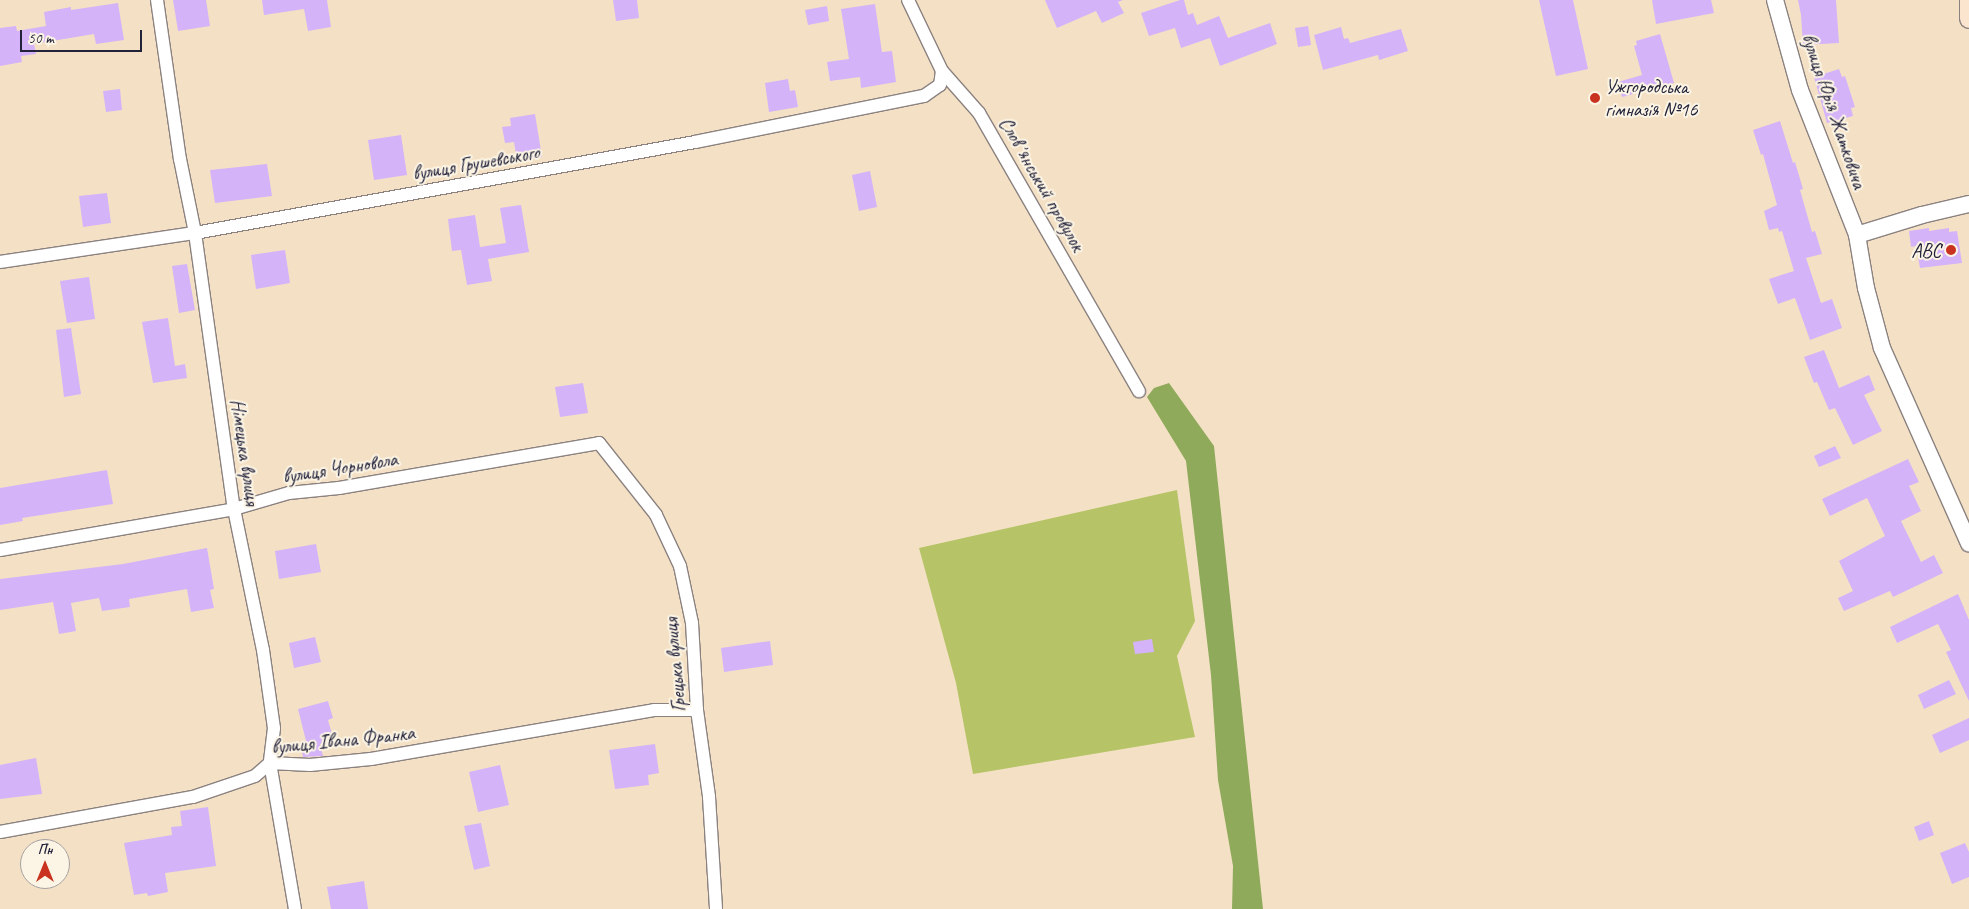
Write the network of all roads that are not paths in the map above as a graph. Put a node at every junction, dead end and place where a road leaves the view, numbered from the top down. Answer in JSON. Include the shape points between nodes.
{"nodes":[{"id":1,"x":157,"y":0,"type":"edge"},
{"id":2,"x":908,"y":0,"type":"edge"},
{"id":3,"x":1775,"y":0,"type":"edge"},
{"id":4,"x":1968,"y":0,"type":"edge"},
{"id":5,"x":1969,"y":18,"type":"edge"},
{"id":6,"x":942,"y":71,"type":"junction"},
{"id":7,"x":1969,"y":204,"type":"edge"},
{"id":8,"x":195,"y":233,"type":"junction"},
{"id":9,"x":1857,"y":235,"type":"junction"},
{"id":10,"x":0,"y":262,"type":"edge"},
{"id":11,"x":1139,"y":391,"type":"dead end"},
{"id":12,"x":598,"y":443,"type":"joint"},
{"id":13,"x":234,"y":510,"type":"junction"},
{"id":14,"x":1969,"y":543,"type":"edge"},
{"id":15,"x":0,"y":550,"type":"edge"},
{"id":16,"x":697,"y":710,"type":"junction"},
{"id":17,"x":270,"y":763,"type":"junction"},
{"id":18,"x":0,"y":832,"type":"edge"},
{"id":19,"x":295,"y":909,"type":"edge"},
{"id":20,"x":716,"y":909,"type":"edge"}],
"edges":[{"from":1,"to":8,"type":"street","name":"Німецька вулиця","via":[[180,159]]},
{"from":2,"to":6,"type":"street","name":"Словʼянський провулок"},
{"from":3,"to":9,"type":"street","name":"вулиця Юрія Жатковича","via":[[1800,90]]},
{"from":4,"to":5,"type":"main road"},
{"from":6,"to":8,"type":"street","name":"вулиця Грушевського","via":[[940,85],[924,96],[695,142]]},
{"from":6,"to":11,"type":"street","name":"Словʼянський провулок","via":[[979,113]]},
{"from":7,"to":9,"type":"street"},
{"from":8,"to":10,"type":"street","name":"вулиця Грушевського"},
{"from":8,"to":13,"type":"street","name":"Німецька вулиця"},
{"from":9,"to":14,"type":"street","name":"вулиця Юрія Жатковича","via":[[1866,288],[1882,348]]},
{"from":12,"to":13,"type":"street","name":"вулиця Чорновола","via":[[339,488],[289,493]]},
{"from":12,"to":16,"type":"street","name":"Грецька вулиця","via":[[656,515],[680,566],[692,623]]},
{"from":13,"to":15,"type":"street","name":"вулиця Чорновола"},
{"from":13,"to":17,"type":"street","name":"Німецька вулиця","via":[[263,650],[273,718]]},
{"from":16,"to":17,"type":"street","name":"вулиця Івана Франка","via":[[654,710],[371,759],[310,765]]},
{"from":16,"to":20,"type":"street","name":"Грецька вулиця","via":[[709,797]]},
{"from":17,"to":18,"type":"street","name":"вулиця Івана Франка","via":[[255,776],[193,797]]},
{"from":17,"to":19,"type":"street","name":"Німецька вулиця"}]}
